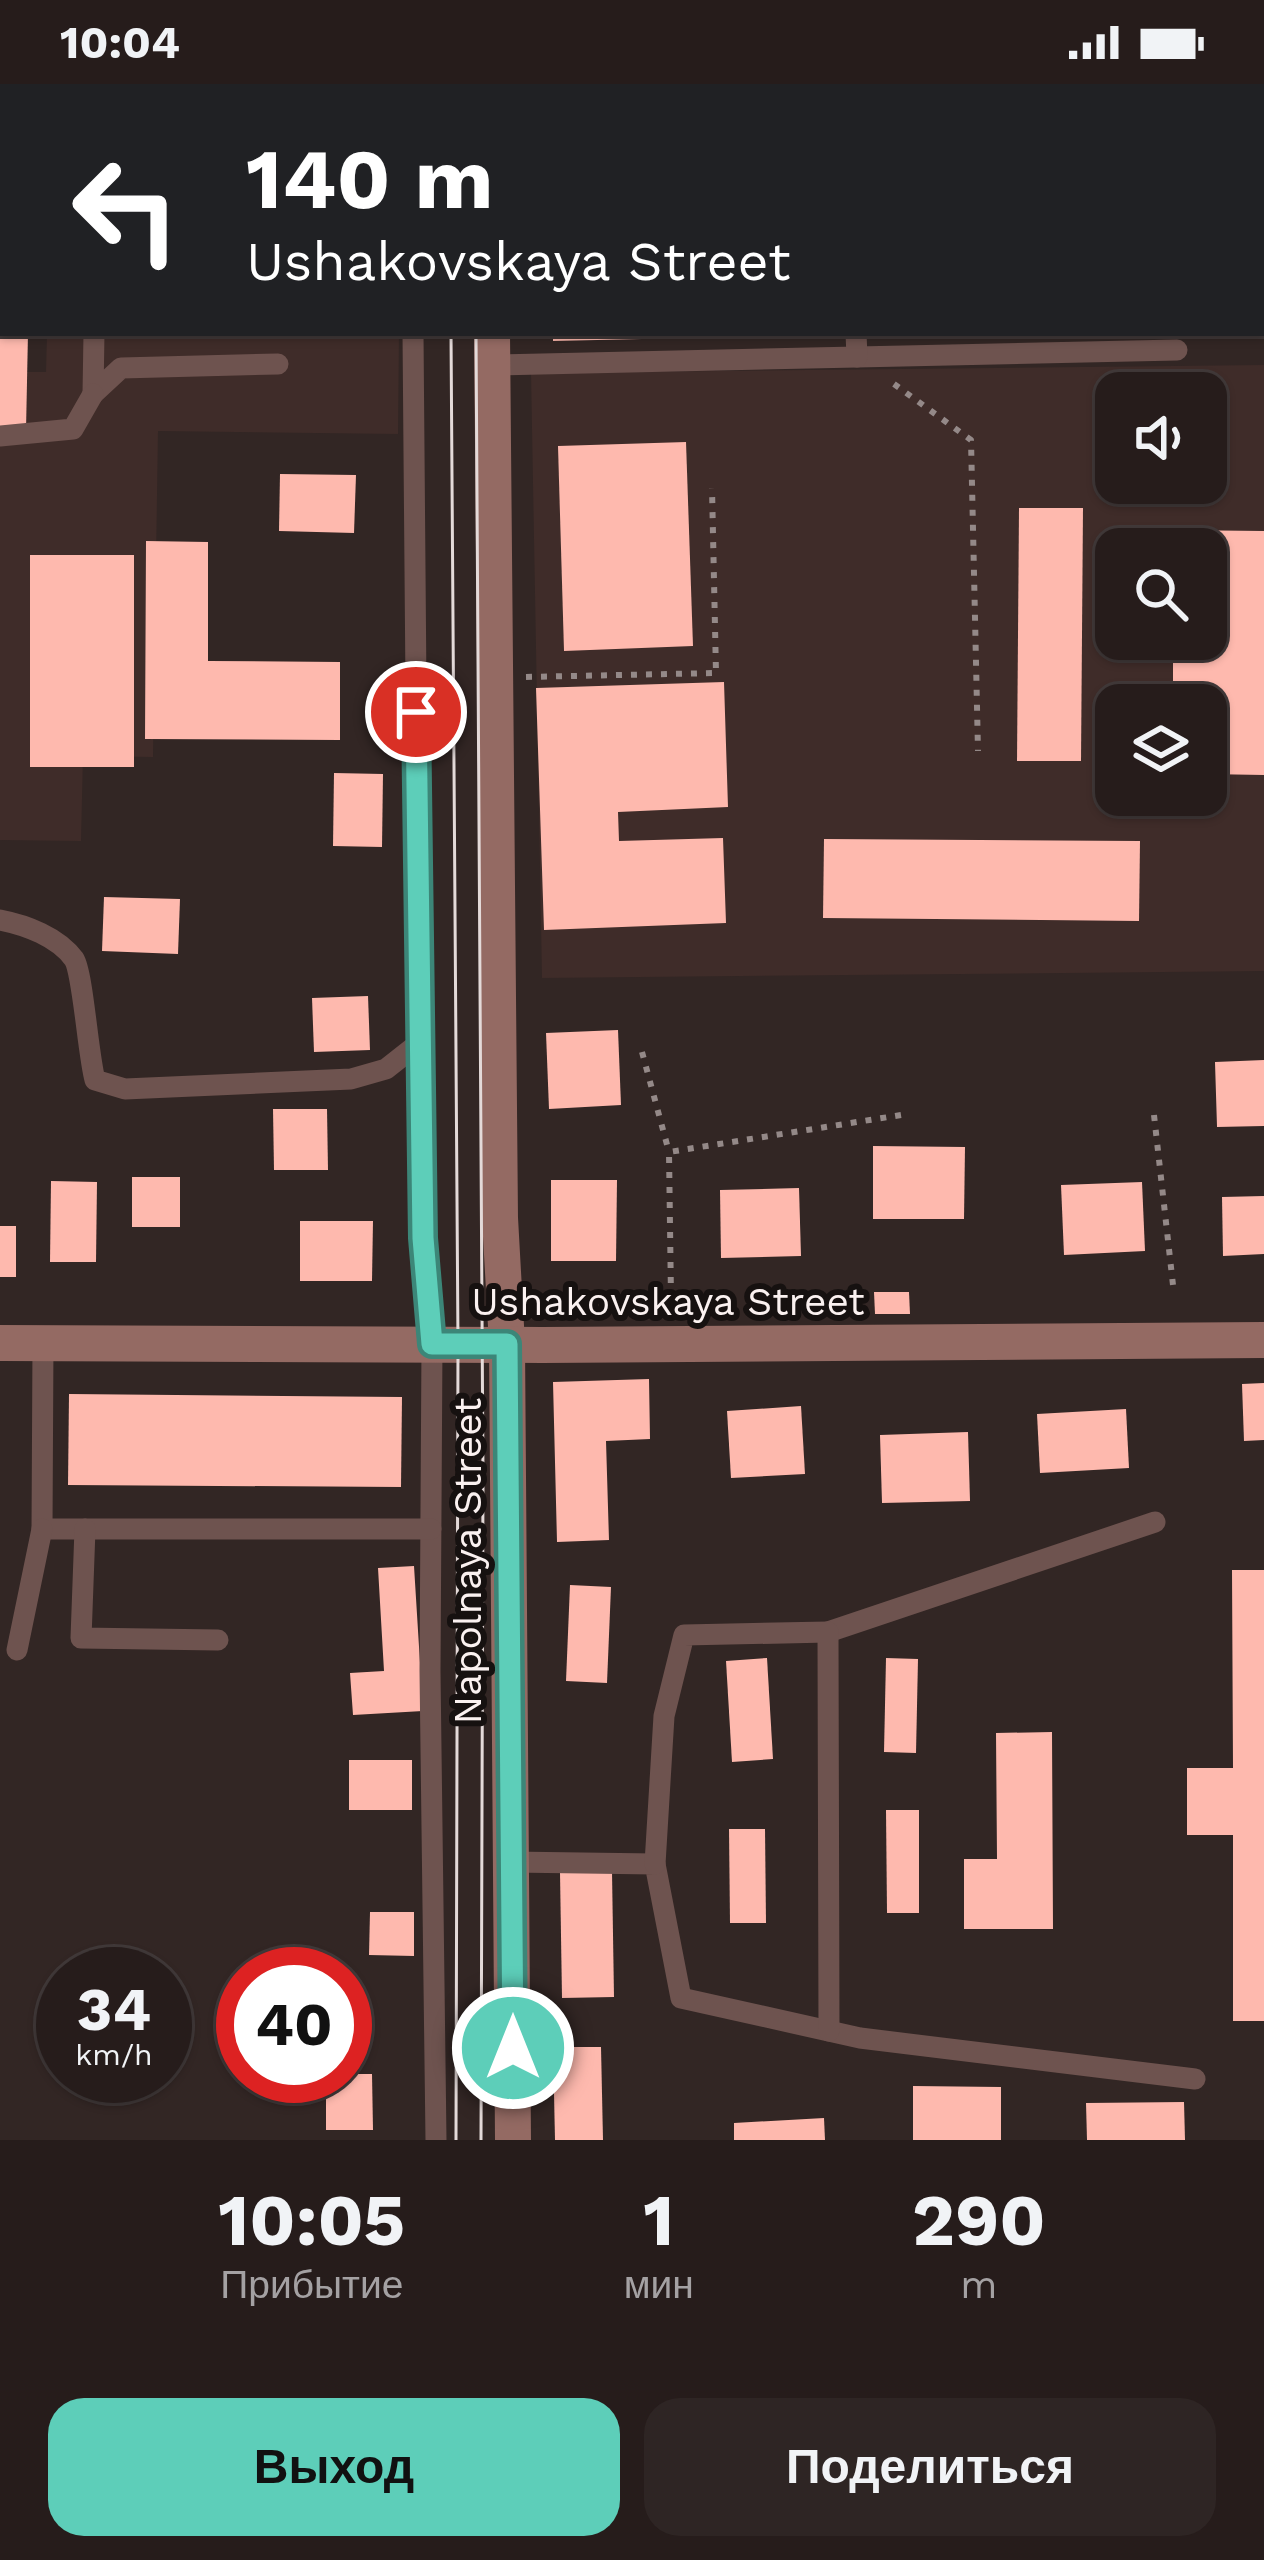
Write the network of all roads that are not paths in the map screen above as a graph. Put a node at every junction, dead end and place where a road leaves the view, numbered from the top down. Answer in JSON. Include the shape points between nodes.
{"nodes":[{"id":1,"x":94,"y":336,"type":"edge"},
{"id":2,"x":413,"y":336,"type":"edge"},
{"id":3,"x":856,"y":336,"type":"edge"},
{"id":4,"x":492,"y":349,"type":"edge"},
{"id":5,"x":1177,"y":350,"type":"dead end"},
{"id":6,"x":857,"y":357,"type":"junction"},
{"id":7,"x":278,"y":364,"type":"dead end"},
{"id":8,"x":93,"y":394,"type":"junction"},
{"id":9,"x":0,"y":436,"type":"edge"},
{"id":10,"x":0,"y":920,"type":"edge"},
{"id":11,"x":419,"y":1043,"type":"junction"},
{"id":12,"x":1264,"y":1340,"type":"edge"},
{"id":13,"x":43,"y":1342,"type":"junction"},
{"id":14,"x":0,"y":1343,"type":"edge"},
{"id":15,"x":432,"y":1344,"type":"junction"},
{"id":16,"x":507,"y":1344,"type":"junction"},
{"id":17,"x":1155,"y":1522,"type":"dead end"},
{"id":18,"x":42,"y":1529,"type":"junction"},
{"id":19,"x":85,"y":1529,"type":"junction"},
{"id":20,"x":431,"y":1529,"type":"junction"},
{"id":21,"x":828,"y":1631,"type":"junction"},
{"id":22,"x":218,"y":1640,"type":"dead end"},
{"id":23,"x":17,"y":1650,"type":"dead end"},
{"id":24,"x":512,"y":1862,"type":"junction"},
{"id":25,"x":655,"y":1864,"type":"junction"},
{"id":26,"x":830,"y":2031,"type":"junction"},
{"id":27,"x":1195,"y":2079,"type":"dead end"},
{"id":28,"x":436,"y":2140,"type":"edge"},
{"id":29,"x":513,"y":2140,"type":"edge"}],
"edges":[{"from":1,"to":8,"type":"lane"},
{"from":2,"to":11,"type":"lane"},
{"from":3,"to":6,"type":"lane"},
{"from":4,"to":6,"type":"lane"},
{"from":4,"to":16,"type":"street","name":"Napolnaya Street"},
{"from":5,"to":6,"type":"lane"},
{"from":7,"to":8,"type":"lane","via":[[121,368]]},
{"from":8,"to":9,"type":"lane","via":[[73,429]]},
{"from":10,"to":11,"type":"lane","via":[[56,942],[77,962],[95,1080],[125,1089],[351,1079],[386,1069]]},
{"from":11,"to":15,"type":"lane"},
{"from":12,"to":16,"type":"street","name":"Ushakovskaya Street"},
{"from":13,"to":14,"type":"street","name":"Ushakovskaya Street"},
{"from":13,"to":15,"type":"street","name":"Ushakovskaya Street"},
{"from":13,"to":18,"type":"lane"},
{"from":15,"to":16,"type":"street","name":"Ushakovskaya Street"},
{"from":15,"to":20,"type":"lane"},
{"from":16,"to":24,"type":"street","name":"Napolnaya Street"},
{"from":17,"to":21,"type":"lane"},
{"from":18,"to":19,"type":"lane"},
{"from":18,"to":23,"type":"lane"},
{"from":19,"to":20,"type":"lane"},
{"from":19,"to":22,"type":"lane","via":[[81,1638]]},
{"from":20,"to":28,"type":"lane"},
{"from":21,"to":25,"type":"lane","via":[[684,1635],[664,1716]]},
{"from":21,"to":26,"type":"lane"},
{"from":24,"to":25,"type":"lane"},
{"from":24,"to":29,"type":"street","name":"Napolnaya Street"},
{"from":25,"to":26,"type":"lane","via":[[681,1998]]},
{"from":26,"to":27,"type":"lane"}]}
